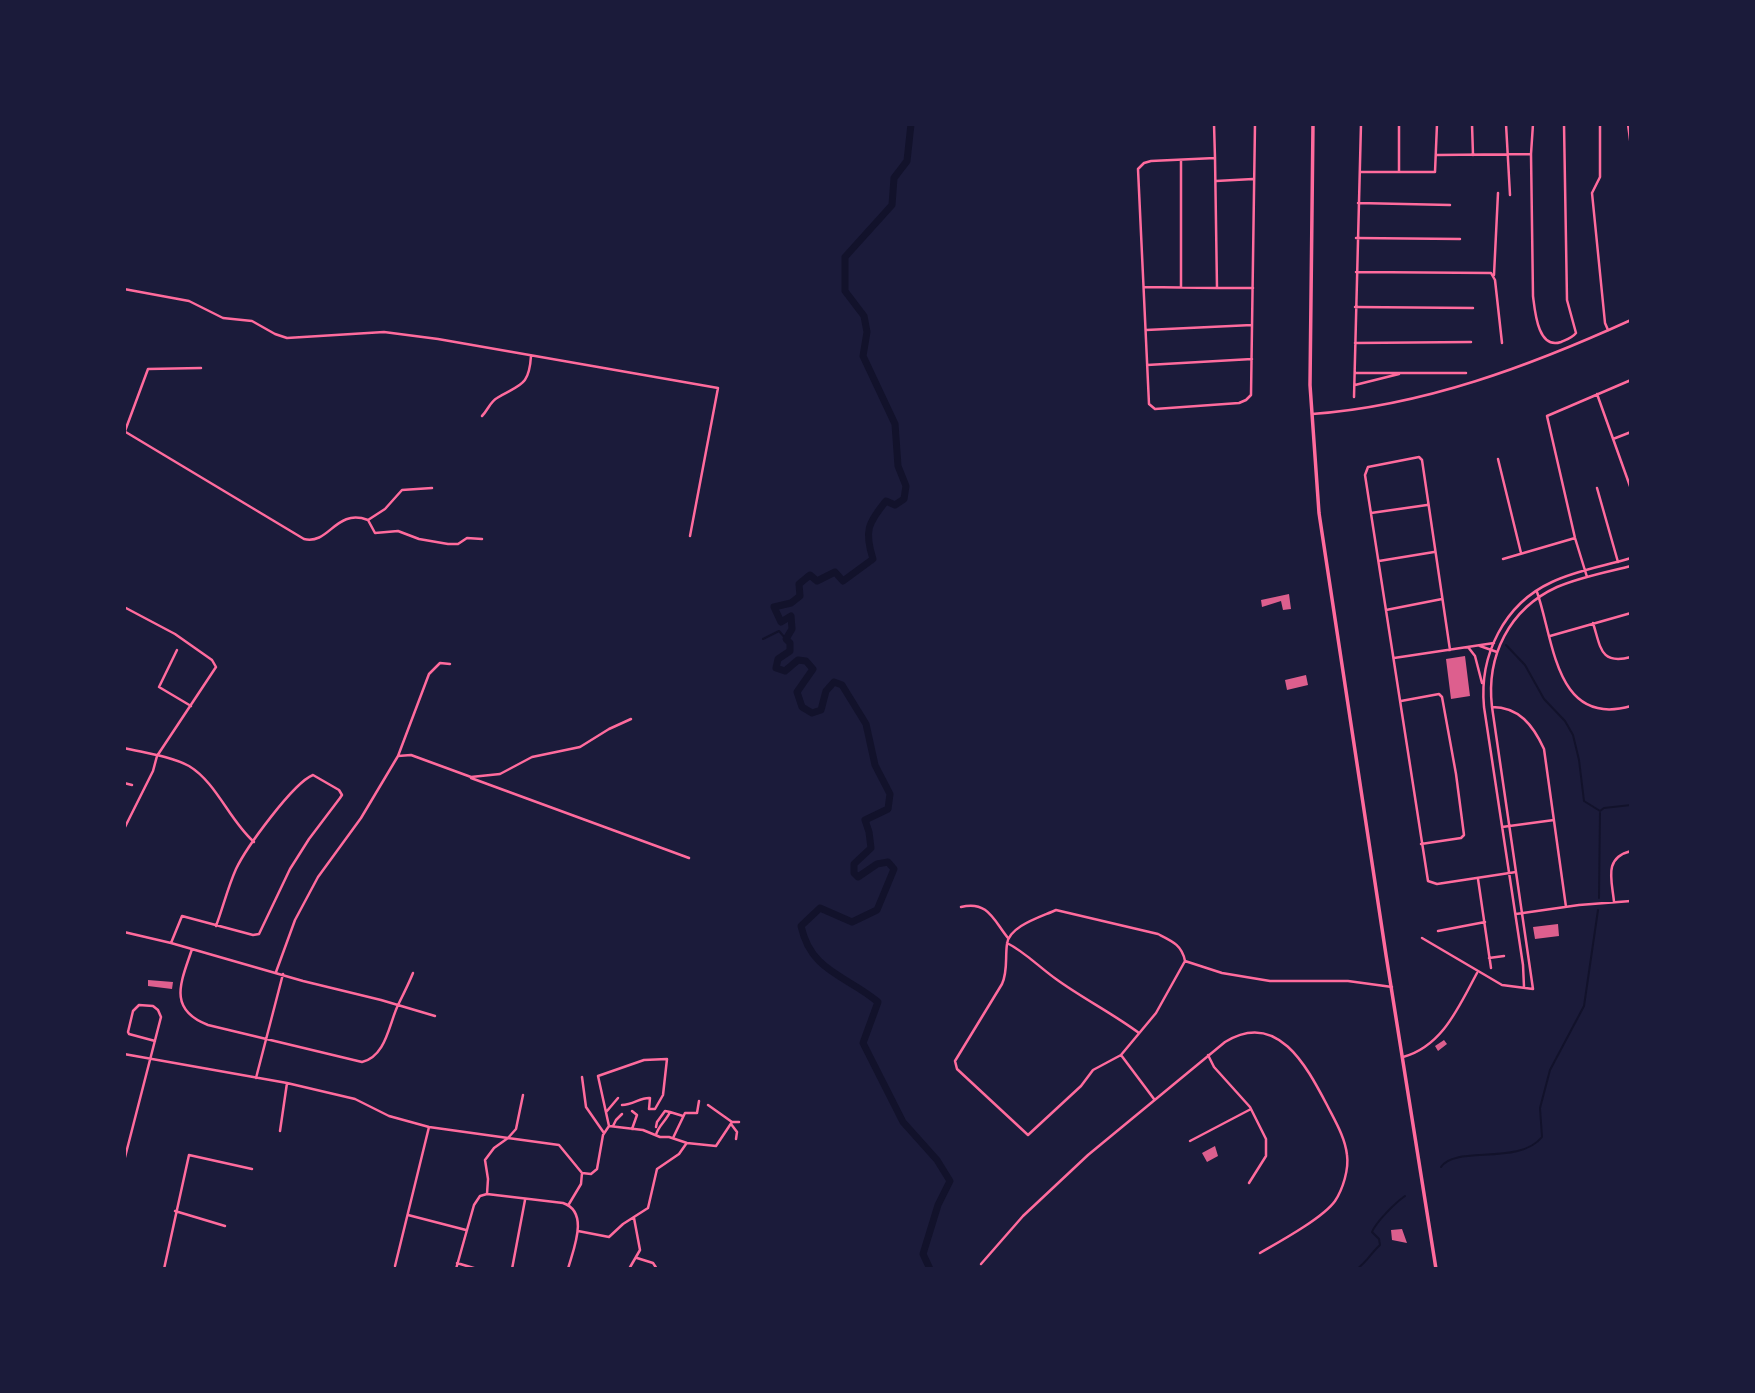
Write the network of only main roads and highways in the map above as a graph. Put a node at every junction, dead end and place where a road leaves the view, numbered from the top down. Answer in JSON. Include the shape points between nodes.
{"nodes":[{"id":1,"x":1314,"y":124,"type":"edge"},
{"id":2,"x":1436,"y":1269,"type":"edge"}],
"edges":[{"from":1,"to":2,"type":"main road","via":[[1309,317],[1315,471]]}]}
